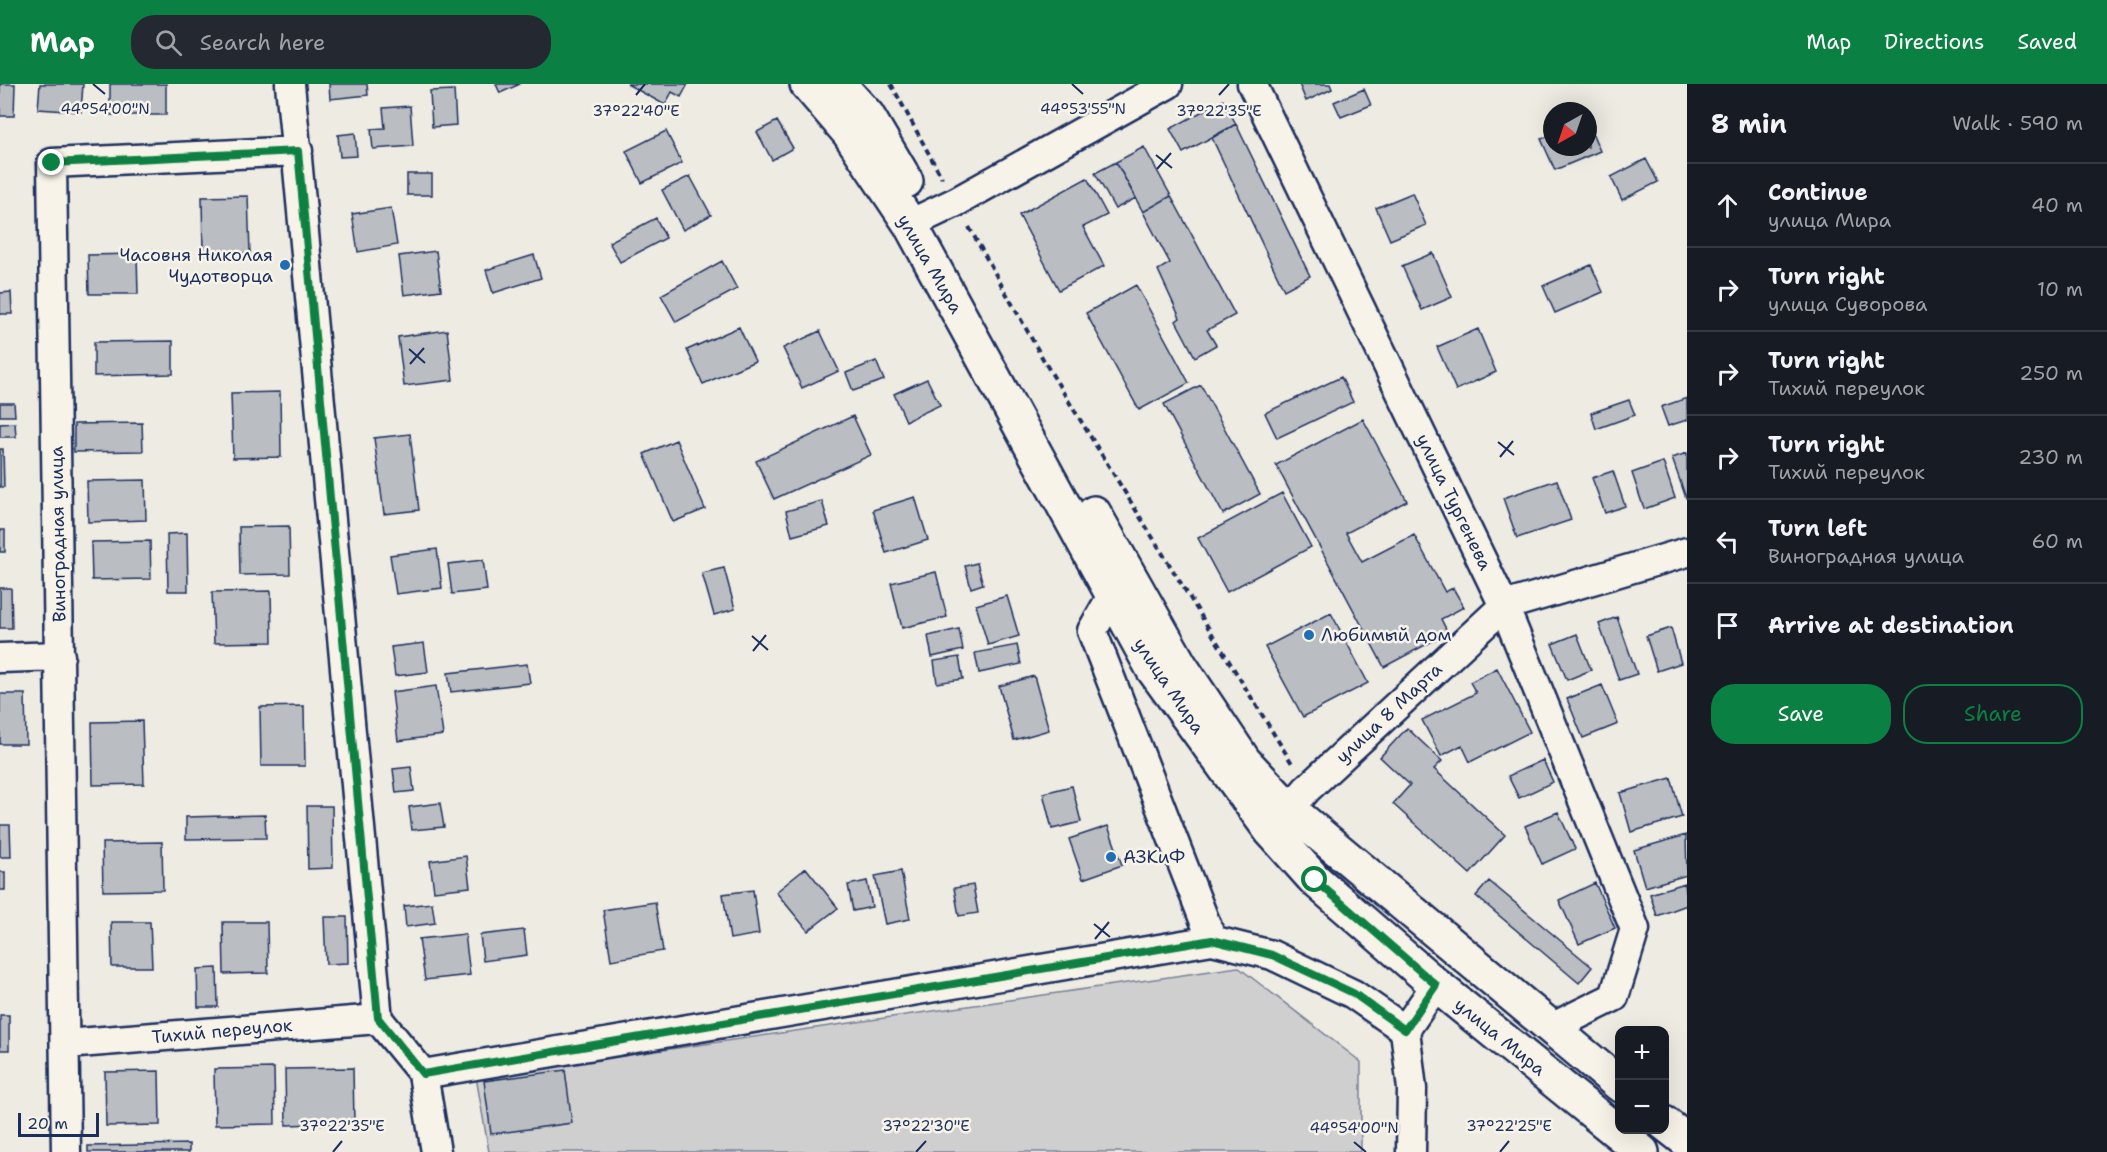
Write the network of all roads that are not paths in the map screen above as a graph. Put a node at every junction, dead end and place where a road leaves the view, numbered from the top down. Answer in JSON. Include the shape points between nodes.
{"nodes":[{"id":1,"x":290,"y":84,"type":"edge"},
{"id":2,"x":807,"y":84,"type":"edge"},
{"id":3,"x":840,"y":84,"type":"edge"},
{"id":4,"x":1168,"y":84,"type":"edge"},
{"id":5,"x":1252,"y":84,"type":"edge"},
{"id":6,"x":298,"y":151,"type":"junction"},
{"id":7,"x":918,"y":220,"type":"junction"},
{"id":8,"x":1687,"y":552,"type":"edge"},
{"id":9,"x":1113,"y":594,"type":"junction"},
{"id":10,"x":1504,"y":606,"type":"junction"},
{"id":11,"x":60,"y":656,"type":"junction"},
{"id":12,"x":0,"y":657,"type":"edge"},
{"id":13,"x":1289,"y":810,"type":"junction"},
{"id":14,"x":1212,"y":940,"type":"junction"},
{"id":15,"x":1436,"y":985,"type":"junction"},
{"id":16,"x":378,"y":1018,"type":"junction"},
{"id":17,"x":1551,"y":1028,"type":"junction"},
{"id":18,"x":1405,"y":1030,"type":"junction"},
{"id":19,"x":66,"y":1044,"type":"junction"},
{"id":20,"x":423,"y":1074,"type":"junction"},
{"id":21,"x":1615,"y":1081,"type":"edge"},
{"id":22,"x":1669,"y":1126,"type":"edge"},
{"id":23,"x":1687,"y":1141,"type":"edge"},
{"id":24,"x":66,"y":1152,"type":"edge"},
{"id":25,"x":436,"y":1152,"type":"edge"},
{"id":26,"x":1411,"y":1152,"type":"edge"},
{"id":27,"x":1642,"y":1152,"type":"edge"}],
"edges":[{"from":1,"to":6,"type":"street"},
{"from":2,"to":7,"type":"main road","name":"улица Мира"},
{"from":3,"to":7,"type":"main road","name":"улица Мира","via":[[867,115]]},
{"from":4,"to":7,"type":"street"},
{"from":5,"to":10,"type":"street","name":"улица Тургенева"},
{"from":6,"to":11,"type":"street","name":"Виноградная улица","via":[[52,163]]},
{"from":6,"to":16,"type":"street"},
{"from":7,"to":9,"type":"main road","name":"улица Мира"},
{"from":7,"to":13,"type":"main road","name":"улица Мира","via":[[1180,665],[1244,761]]},
{"from":8,"to":10,"type":"street","name":"улица 8 Марта"},
{"from":9,"to":13,"type":"main road","name":"улица Мира","via":[[1153,669]]},
{"from":9,"to":14,"type":"street","via":[[1092,631]]},
{"from":10,"to":13,"type":"street","name":"улица 8 Марта"},
{"from":10,"to":17,"type":"street","name":"улица Тургенева","via":[[1635,929],[1614,997]]},
{"from":11,"to":12,"type":"street"},
{"from":11,"to":19,"type":"street","name":"Виноградная улица"},
{"from":13,"to":15,"type":"main road","name":"улица Мира","via":[[1315,880]]},
{"from":13,"to":17,"type":"main road","name":"улица Мира"},
{"from":14,"to":18,"type":"street","via":[[1272,955],[1353,993]]},
{"from":14,"to":20,"type":"street"},
{"from":15,"to":18,"type":"street"},
{"from":15,"to":27,"type":"main road","name":"улица Мира"},
{"from":16,"to":19,"type":"street","name":"Тихий переулок"},
{"from":16,"to":20,"type":"street"},
{"from":17,"to":21,"type":"main road","name":"улица Мира"},
{"from":18,"to":26,"type":"street","via":[[1412,1089]]},
{"from":19,"to":24,"type":"street","name":"Виноградная улица"},
{"from":20,"to":25,"type":"street"},
{"from":22,"to":23,"type":"main road"}]}
